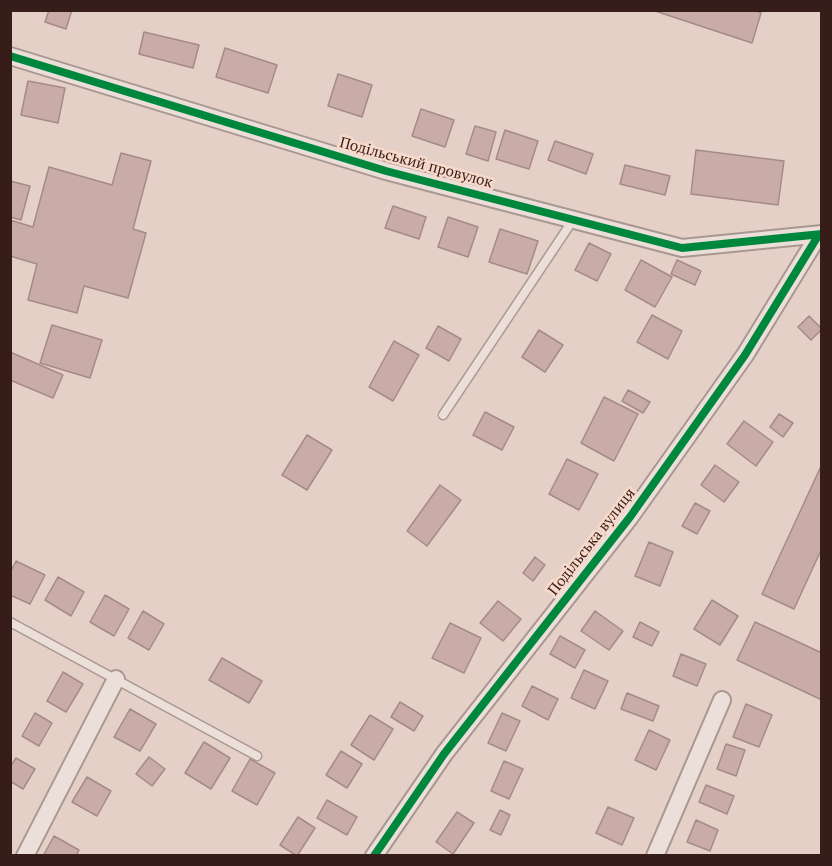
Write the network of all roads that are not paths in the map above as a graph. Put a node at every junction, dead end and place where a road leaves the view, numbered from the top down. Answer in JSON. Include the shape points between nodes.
{"nodes":[{"id":1,"x":10,"y":56,"type":"edge"},
{"id":2,"x":574,"y":219,"type":"junction"},
{"id":3,"x":820,"y":235,"type":"edge"},
{"id":4,"x":443,"y":415,"type":"dead end"},
{"id":5,"x":10,"y":622,"type":"edge"},
{"id":6,"x":116,"y":679,"type":"junction"},
{"id":7,"x":722,"y":700,"type":"dead end"},
{"id":8,"x":257,"y":756,"type":"dead end"},
{"id":9,"x":25,"y":855,"type":"edge"},
{"id":10,"x":374,"y":855,"type":"edge"},
{"id":11,"x":655,"y":855,"type":"edge"}],
"edges":[{"from":1,"to":2,"type":"street","name":"Подільський провулок","via":[[386,171]]},
{"from":2,"to":3,"type":"street","name":"Подільський провулок","via":[[682,248]]},
{"from":2,"to":4,"type":"lane"},
{"from":3,"to":10,"type":"street","name":"Подільська вулиця","via":[[745,355],[630,517],[444,754]]},
{"from":5,"to":6,"type":"lane"},
{"from":6,"to":8,"type":"lane"},
{"from":6,"to":9,"type":"street"},
{"from":7,"to":11,"type":"street"}]}
